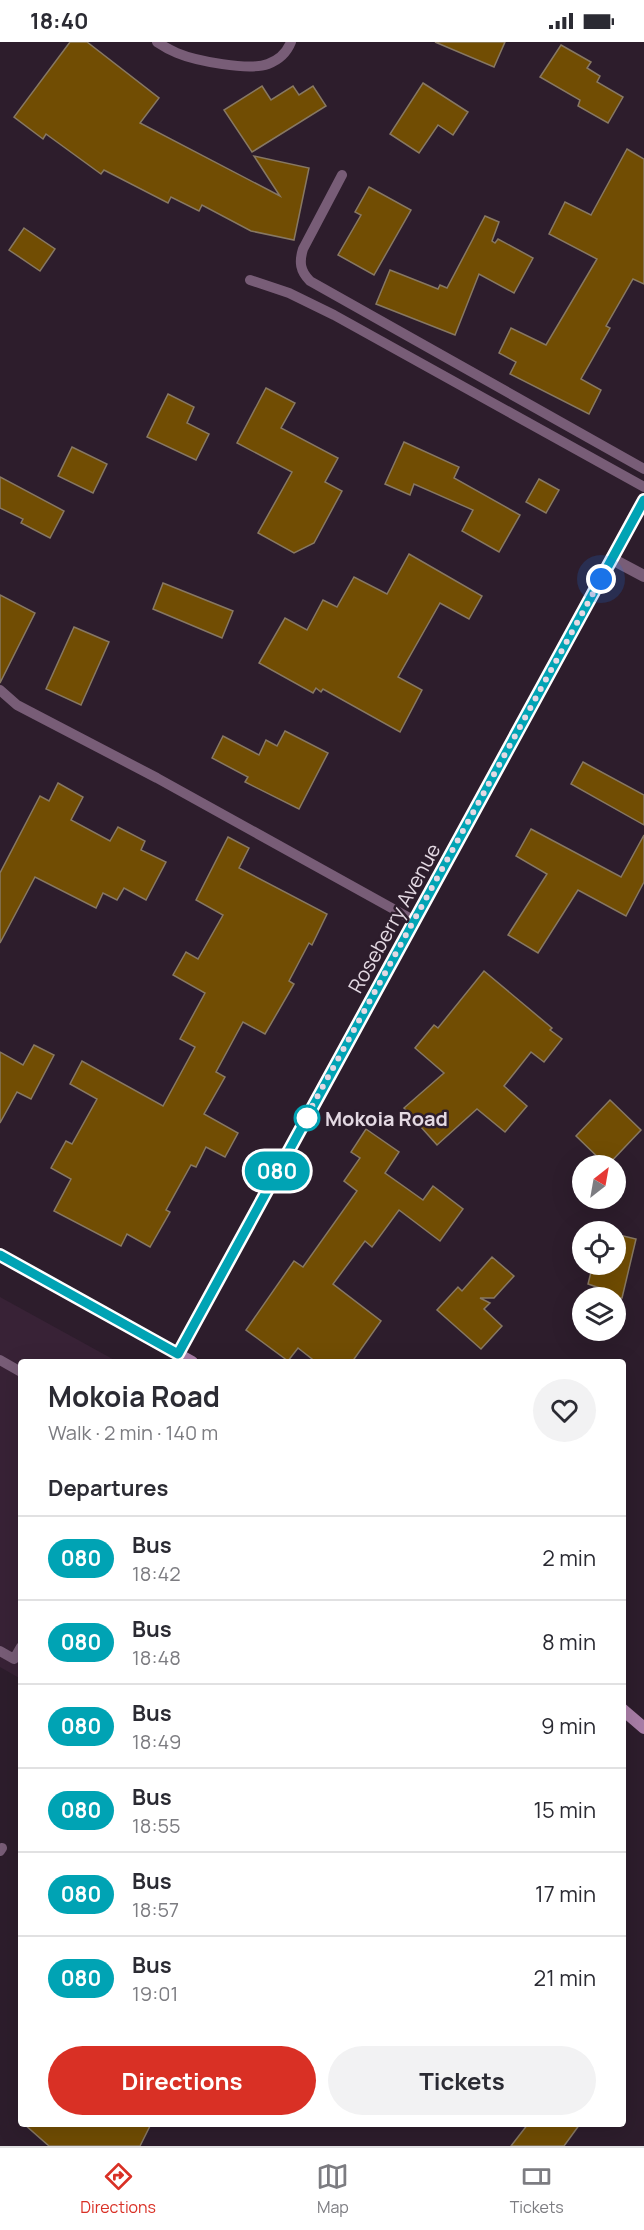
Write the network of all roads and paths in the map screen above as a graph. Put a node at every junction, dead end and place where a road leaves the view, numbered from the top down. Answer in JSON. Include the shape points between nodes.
{"nodes":[{"id":1,"x":157,"y":42,"type":"edge"},
{"id":2,"x":291,"y":42,"type":"edge"},
{"id":3,"x":342,"y":176,"type":"dead end"},
{"id":4,"x":250,"y":280,"type":"dead end"},
{"id":5,"x":644,"y":469,"type":"edge"},
{"id":6,"x":644,"y":487,"type":"edge"},
{"id":7,"x":644,"y":500,"type":"edge"},
{"id":8,"x":612,"y":558,"type":"junction"},
{"id":9,"x":644,"y":576,"type":"edge"},
{"id":10,"x":0,"y":690,"type":"edge"},
{"id":11,"x":415,"y":921,"type":"junction"},
{"id":12,"x":0,"y":1255,"type":"edge"},
{"id":13,"x":178,"y":1354,"type":"junction"},
{"id":14,"x":187,"y":1359,"type":"edge"},
{"id":15,"x":0,"y":1360,"type":"edge"},
{"id":16,"x":18,"y":1370,"type":"edge"},
{"id":17,"x":0,"y":1651,"type":"edge"},
{"id":18,"x":18,"y":1652,"type":"edge"},
{"id":19,"x":626,"y":1712,"type":"edge"},
{"id":20,"x":644,"y":1728,"type":"edge"}],
"edges":[{"from":1,"to":2,"type":"lane","via":[[178,54],[212,63],[256,67],[277,60]]},
{"from":3,"to":5,"type":"lane","via":[[300,258],[300,267],[310,281]]},
{"from":4,"to":6,"type":"lane","via":[[334,315]]},
{"from":7,"to":8,"type":"street","name":"Roseberry Avenue"},
{"from":8,"to":9,"type":"street"},
{"from":8,"to":11,"type":"street","name":"Roseberry Avenue"},
{"from":10,"to":11,"type":"lane","via":[[17,705]]},
{"from":11,"to":13,"type":"street","name":"Roseberry Avenue"},
{"from":12,"to":13,"type":"main road"},
{"from":13,"to":14,"type":"main road"},
{"from":15,"to":16,"type":"lane"},
{"from":17,"to":18,"type":"lane","via":[[14,1659]]},
{"from":19,"to":20,"type":"main road"}]}
